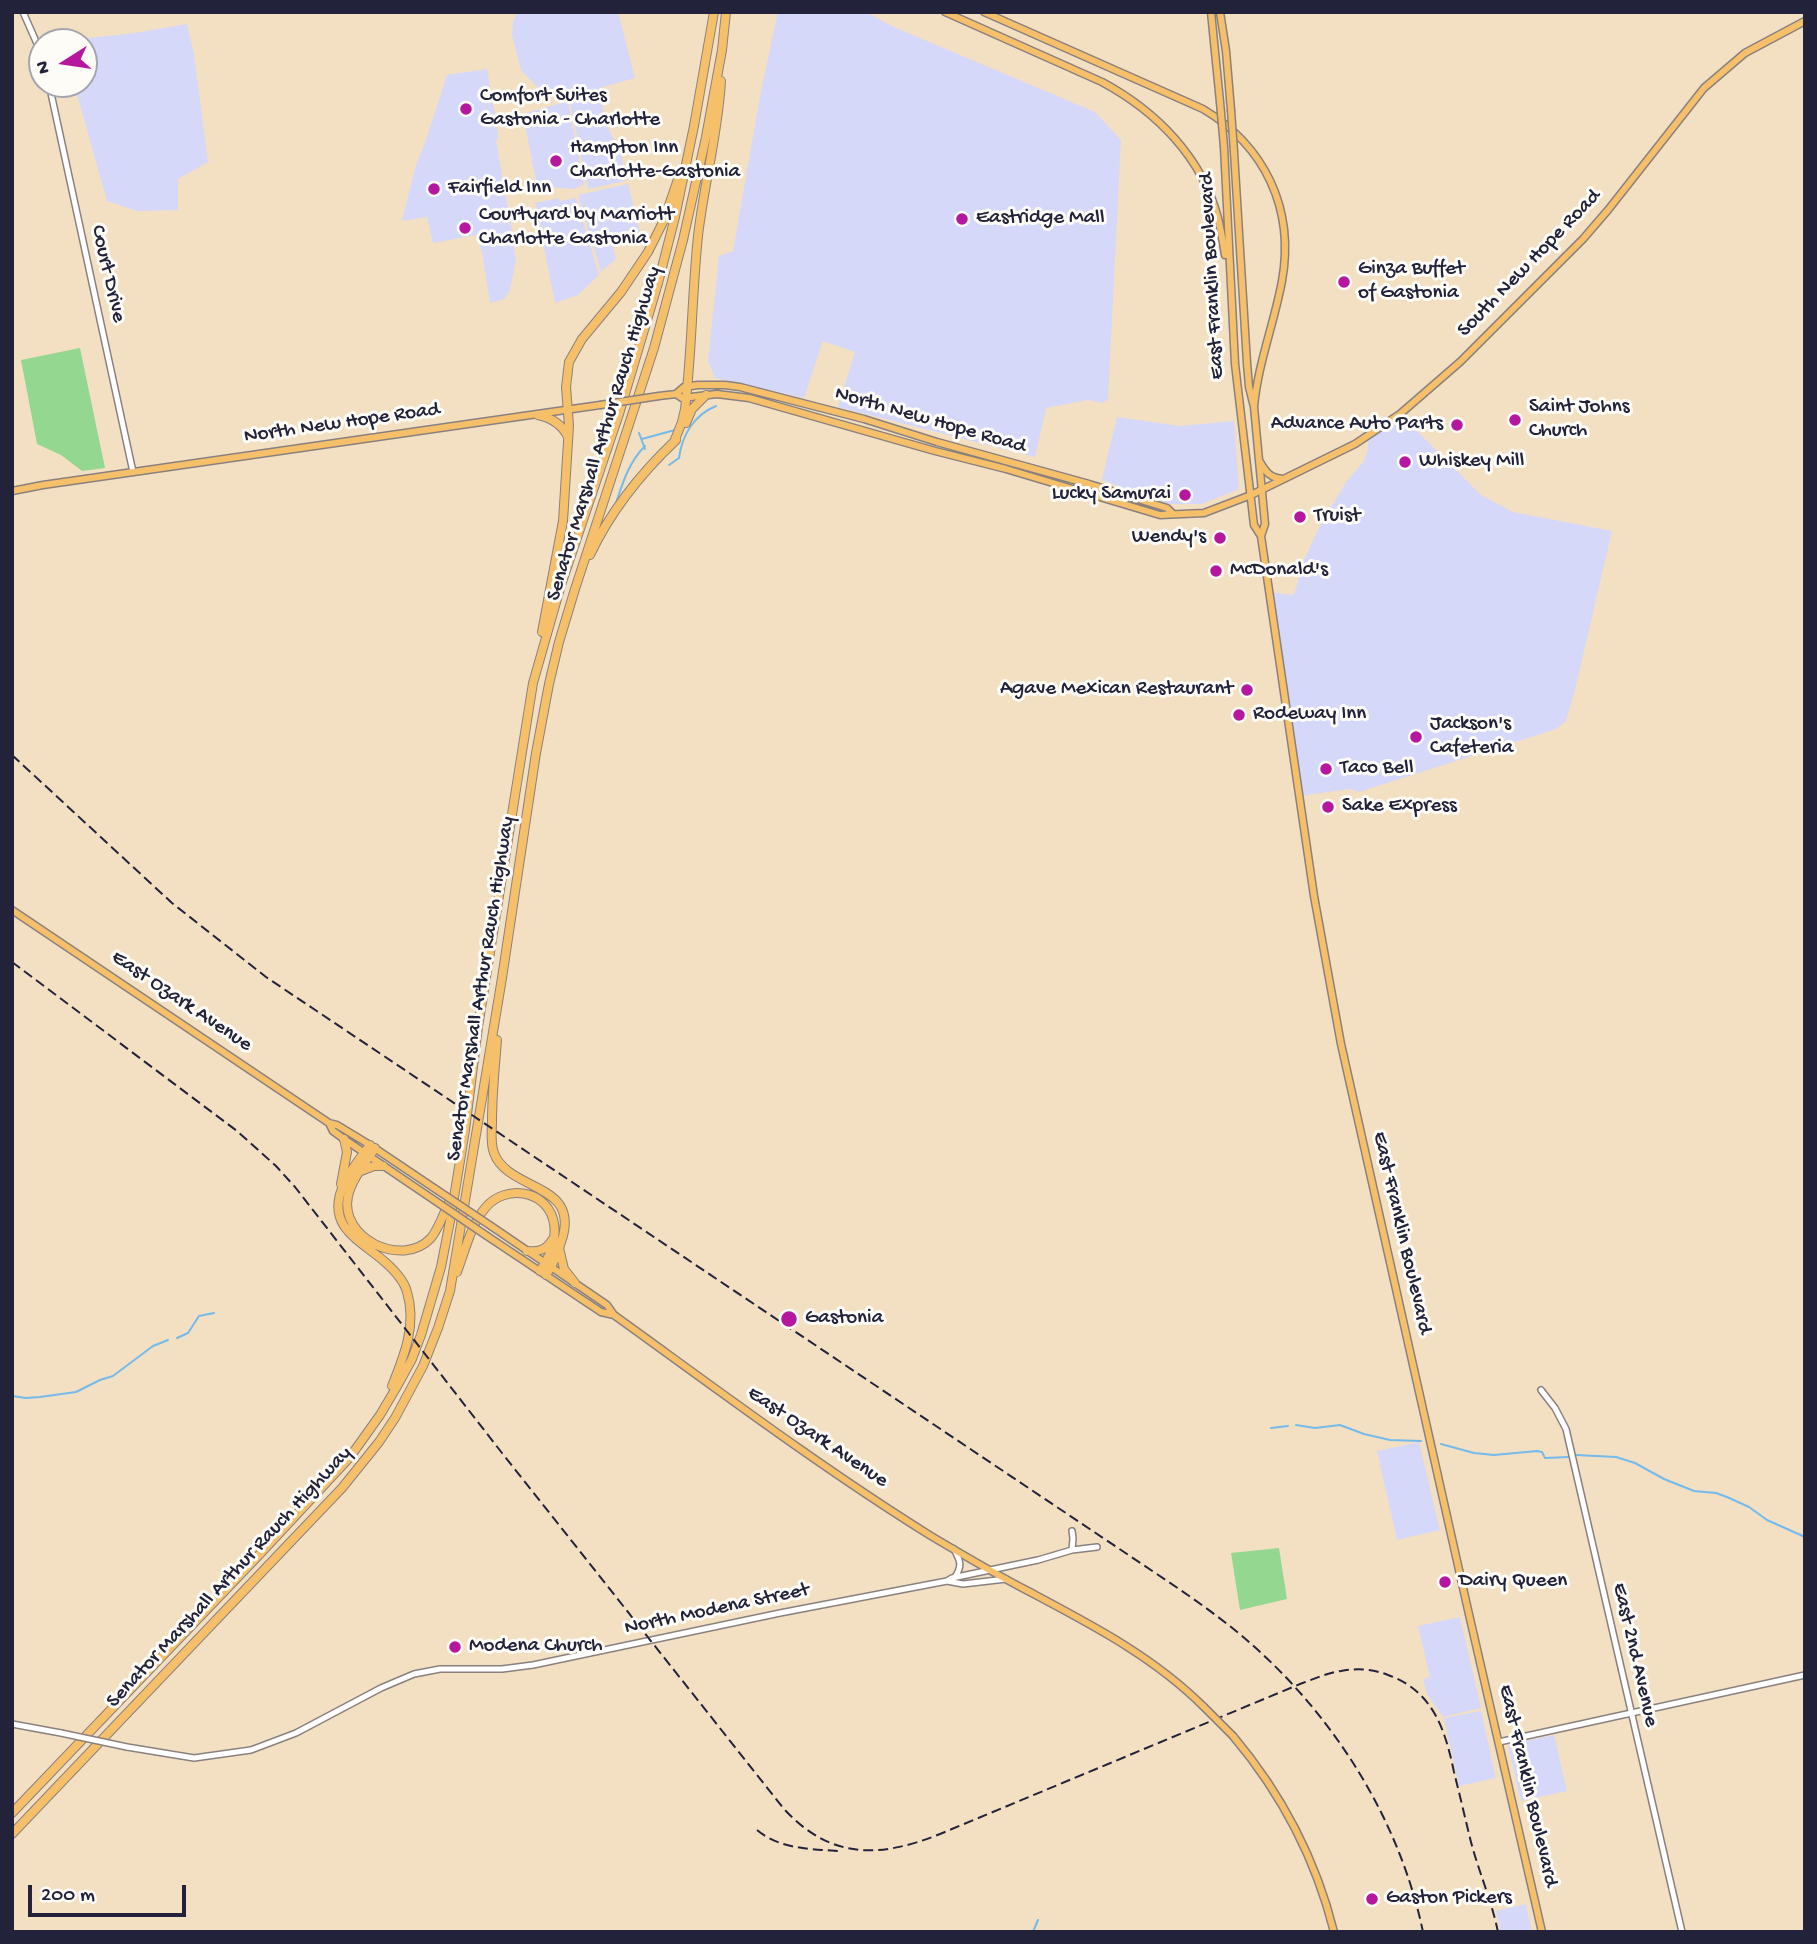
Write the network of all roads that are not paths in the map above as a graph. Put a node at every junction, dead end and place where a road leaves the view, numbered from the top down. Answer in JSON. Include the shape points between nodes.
{"nodes":[{"id":1,"x":714,"y":12,"type":"edge"},
{"id":2,"x":726,"y":12,"type":"edge"},
{"id":3,"x":945,"y":12,"type":"edge"},
{"id":4,"x":985,"y":12,"type":"edge"},
{"id":5,"x":1211,"y":12,"type":"edge"},
{"id":6,"x":1220,"y":12,"type":"edge"},
{"id":7,"x":996,"y":15,"type":"edge"},
{"id":8,"x":1805,"y":21,"type":"edge"},
{"id":9,"x":722,"y":50,"type":"junction"},
{"id":10,"x":52,"y":98,"type":"edge"},
{"id":11,"x":689,"y":150,"type":"junction"},
{"id":12,"x":1230,"y":281,"type":"junction"},
{"id":13,"x":688,"y":386,"type":"junction"},
{"id":14,"x":676,"y":394,"type":"junction"},
{"id":15,"x":706,"y":395,"type":"junction"},
{"id":16,"x":687,"y":398,"type":"junction"},
{"id":17,"x":1254,"y":407,"type":"junction"},
{"id":18,"x":568,"y":410,"type":"junction"},
{"id":19,"x":538,"y":415,"type":"junction"},
{"id":20,"x":569,"y":437,"type":"junction"},
{"id":21,"x":674,"y":442,"type":"junction"},
{"id":22,"x":1259,"y":460,"type":"junction"},
{"id":23,"x":133,"y":472,"type":"junction"},
{"id":24,"x":1285,"y":480,"type":"junction"},
{"id":25,"x":1089,"y":484,"type":"junction"},
{"id":26,"x":1070,"y":489,"type":"junction"},
{"id":27,"x":12,"y":491,"type":"edge"},
{"id":28,"x":1262,"y":491,"type":"junction"},
{"id":29,"x":1251,"y":495,"type":"junction"},
{"id":30,"x":1172,"y":513,"type":"junction"},
{"id":31,"x":1261,"y":536,"type":"junction"},
{"id":32,"x":582,"y":566,"type":"junction"},
{"id":33,"x":533,"y":683,"type":"junction"},
{"id":34,"x":12,"y":910,"type":"edge"},
{"id":35,"x":502,"y":978,"type":"junction"},
{"id":36,"x":329,"y":1124,"type":"junction"},
{"id":37,"x":344,"y":1139,"type":"junction"},
{"id":38,"x":372,"y":1147,"type":"junction"},
{"id":39,"x":367,"y":1155,"type":"junction"},
{"id":40,"x":383,"y":1166,"type":"junction"},
{"id":41,"x":361,"y":1171,"type":"junction"},
{"id":42,"x":456,"y":1185,"type":"junction"},
{"id":43,"x":339,"y":1195,"type":"junction"},
{"id":44,"x":554,"y":1237,"type":"junction"},
{"id":45,"x":559,"y":1248,"type":"junction"},
{"id":46,"x":527,"y":1251,"type":"junction"},
{"id":47,"x":549,"y":1265,"type":"junction"},
{"id":48,"x":543,"y":1273,"type":"junction"},
{"id":49,"x":575,"y":1283,"type":"junction"},
{"id":50,"x":450,"y":1291,"type":"junction"},
{"id":51,"x":614,"y":1315,"type":"junction"},
{"id":52,"x":1541,"y":1390,"type":"dead end"},
{"id":53,"x":380,"y":1415,"type":"junction"},
{"id":54,"x":1072,"y":1531,"type":"dead end"},
{"id":55,"x":1097,"y":1547,"type":"dead end"},
{"id":56,"x":954,"y":1549,"type":"junction"},
{"id":57,"x":1072,"y":1550,"type":"junction"},
{"id":58,"x":988,"y":1569,"type":"junction"},
{"id":59,"x":955,"y":1577,"type":"junction"},
{"id":60,"x":1007,"y":1579,"type":"junction"},
{"id":61,"x":947,"y":1581,"type":"junction"},
{"id":62,"x":963,"y":1584,"type":"junction"},
{"id":63,"x":1805,"y":1675,"type":"edge"},
{"id":64,"x":1631,"y":1713,"type":"junction"},
{"id":65,"x":12,"y":1724,"type":"edge"},
{"id":66,"x":1499,"y":1742,"type":"junction"},
{"id":67,"x":12,"y":1813,"type":"edge"},
{"id":68,"x":12,"y":1834,"type":"edge"},
{"id":69,"x":1334,"y":1932,"type":"edge"},
{"id":70,"x":1542,"y":1932,"type":"edge"},
{"id":71,"x":1682,"y":1932,"type":"edge"}],
"edges":[{"from":1,"to":11,"type":"highway","name":"Senator Marshall Arthur Rauch Highway"},
{"from":2,"to":9,"type":"highway","name":"Senator Marshall Arthur Rauch Highway"},
{"from":3,"to":12,"type":"main road","via":[[1102,82],[1157,119],[1204,183],[1218,218]]},
{"from":4,"to":7,"type":"main road"},
{"from":5,"to":12,"type":"main road","name":"East Franklin Boulevard","bridge":true},
{"from":6,"to":17,"type":"main road","name":"East Franklin Boulevard","bridge":true},
{"from":7,"to":17,"type":"main road","via":[[1203,109],[1257,157],[1282,212],[1286,245]]},
{"from":8,"to":24,"type":"main road","name":"South New Hope Road","via":[[1756,46],[1704,88],[1590,231],[1438,382],[1380,429]]},
{"from":9,"to":13,"type":"highway","via":[[717,130],[698,239]]},
{"from":9,"to":32,"type":"highway","name":"Senator Marshall Arthur Rauch Highway","via":[[683,240],[658,334]]},
{"from":10,"to":23,"type":"street","name":"Court Drive"},
{"from":11,"to":18,"type":"highway","via":[[648,252],[573,354],[566,379]]},
{"from":11,"to":33,"type":"highway","name":"Senator Marshall Arthur Rauch Highway","via":[[653,301]]},
{"from":12,"to":29,"type":"main road","name":"East Franklin Boulevard"},
{"from":13,"to":14,"type":"main road","name":"North New Hope Road"},
{"from":13,"to":16,"type":"highway"},
{"from":13,"to":25,"type":"main road","name":"North New Hope Road","via":[[740,387]]},
{"from":14,"to":16,"type":"main road","name":"North New Hope Road"},
{"from":14,"to":18,"type":"main road","name":"North New Hope Road","bridge":true},
{"from":15,"to":16,"type":"main road","name":"North New Hope Road"},
{"from":15,"to":21,"type":"highway","via":[[692,409]]},
{"from":15,"to":26,"type":"main road","name":"North New Hope Road","via":[[749,398]]},
{"from":16,"to":21,"type":"highway"},
{"from":17,"to":22,"type":"main road","name":"East Franklin Boulevard"},
{"from":18,"to":19,"type":"main road","name":"North New Hope Road"},
{"from":18,"to":20,"type":"highway"},
{"from":19,"to":20,"type":"highway","via":[[557,422]]},
{"from":19,"to":23,"type":"main road","name":"North New Hope Road"},
{"from":20,"to":33,"type":"highway","via":[[559,544]]},
{"from":21,"to":32,"type":"highway","via":[[628,491]]},
{"from":22,"to":24,"type":"main road","via":[[1266,473]]},
{"from":22,"to":28,"type":"main road","name":"East Franklin Boulevard"},
{"from":23,"to":27,"type":"main road","name":"North New Hope Road"},
{"from":24,"to":28,"type":"main road","name":"South New Hope Road"},
{"from":25,"to":26,"type":"main road"},
{"from":25,"to":30,"type":"main road","name":"North New Hope Road"},
{"from":26,"to":30,"type":"main road","name":"North New Hope Road","via":[[1160,515]]},
{"from":28,"to":29,"type":"main road","name":"South New Hope Road"},
{"from":28,"to":31,"type":"main road","name":"East Franklin Boulevard","via":[[1265,524]]},
{"from":29,"to":30,"type":"main road","name":"North New Hope Road","via":[[1205,513]]},
{"from":29,"to":31,"type":"main road","name":"East Franklin Boulevard"},
{"from":31,"to":66,"type":"main road","name":"East Franklin Boulevard","via":[[1314,896],[1341,1044]]},
{"from":32,"to":35,"type":"highway","name":"Senator Marshall Arthur Rauch Highway","via":[[549,684]]},
{"from":33,"to":42,"type":"highway","name":"Senator Marshall Arthur Rauch Highway"},
{"from":34,"to":36,"type":"main road","name":"East Ozark Avenue"},
{"from":35,"to":45,"type":"highway","via":[[492,1147],[508,1172],[549,1193],[560,1206],[565,1228]]},
{"from":35,"to":50,"type":"highway","name":"Senator Marshall Arthur Rauch Highway"},
{"from":36,"to":37,"type":"main road","name":"East Ozark Avenue"},
{"from":36,"to":38,"type":"main road","name":"East Ozark Avenue"},
{"from":37,"to":39,"type":"main road","name":"East Ozark Avenue"},
{"from":37,"to":43,"type":"highway","via":[[347,1152]]},
{"from":38,"to":39,"type":"highway"},
{"from":38,"to":46,"type":"main road","name":"East Ozark Avenue","bridge":true},
{"from":39,"to":40,"type":"main road","name":"East Ozark Avenue"},
{"from":39,"to":41,"type":"highway"},
{"from":39,"to":43,"type":"highway","via":[[355,1165]]},
{"from":40,"to":41,"type":"highway"},
{"from":40,"to":48,"type":"main road","name":"East Ozark Avenue","bridge":true},
{"from":41,"to":42,"type":"highway","via":[[348,1197],[352,1222],[368,1241],[392,1250],[417,1248],[431,1238]]},
{"from":42,"to":53,"type":"highway","name":"Senator Marshall Arthur Rauch Highway","via":[[432,1303],[412,1359]]},
{"from":43,"to":53,"type":"highway","via":[[338,1212],[344,1227],[389,1266],[408,1293],[411,1329]]},
{"from":44,"to":46,"type":"highway","via":[[542,1250]]},
{"from":44,"to":47,"type":"highway"},
{"from":44,"to":50,"type":"highway","via":[[553,1220],[540,1201],[517,1192],[500,1196],[479,1217]]},
{"from":45,"to":47,"type":"highway"},
{"from":45,"to":49,"type":"highway","via":[[564,1269]]},
{"from":46,"to":47,"type":"main road","name":"East Ozark Avenue"},
{"from":47,"to":48,"type":"highway"},
{"from":47,"to":49,"type":"main road","name":"East Ozark Avenue"},
{"from":48,"to":51,"type":"main road","name":"East Ozark Avenue","via":[[601,1312]]},
{"from":49,"to":51,"type":"main road","name":"East Ozark Avenue"},
{"from":50,"to":68,"type":"highway","name":"Senator Marshall Arthur Rauch Highway","via":[[423,1366],[362,1465]]},
{"from":51,"to":56,"type":"main road","name":"East Ozark Avenue","via":[[784,1438]]},
{"from":52,"to":64,"type":"street","name":"East 2nd Avenue","via":[[1566,1429]]},
{"from":53,"to":67,"type":"highway","name":"Senator Marshall Arthur Rauch Highway","via":[[350,1457]]},
{"from":54,"to":57,"type":"street"},
{"from":55,"to":57,"type":"street","name":"North Modena Street"},
{"from":56,"to":58,"type":"main road","name":"East Ozark Avenue"},
{"from":56,"to":59,"type":"street","via":[[960,1564]]},
{"from":57,"to":58,"type":"street","name":"North Modena Street"},
{"from":58,"to":59,"type":"street","name":"North Modena Street"},
{"from":58,"to":60,"type":"main road","name":"East Ozark Avenue"},
{"from":58,"to":62,"type":"street","name":"North Modena Street"},
{"from":59,"to":61,"type":"street","name":"North Modena Street"},
{"from":60,"to":62,"type":"street","name":"North Modena Street"},
{"from":60,"to":69,"type":"main road","name":"East Ozark Avenue","bridge":true,"via":[[1133,1649],[1233,1736],[1293,1825],[1315,1872]]},
{"from":61,"to":62,"type":"street","name":"North Modena Street"},
{"from":61,"to":65,"type":"street","name":"North Modena Street","bridge":true,"via":[[533,1665],[427,1671],[251,1750],[194,1758]]},
{"from":63,"to":64,"type":"street"},
{"from":64,"to":66,"type":"street"},
{"from":64,"to":71,"type":"street","name":"East 2nd Avenue"},
{"from":66,"to":70,"type":"main road","name":"East Franklin Boulevard"}]}
